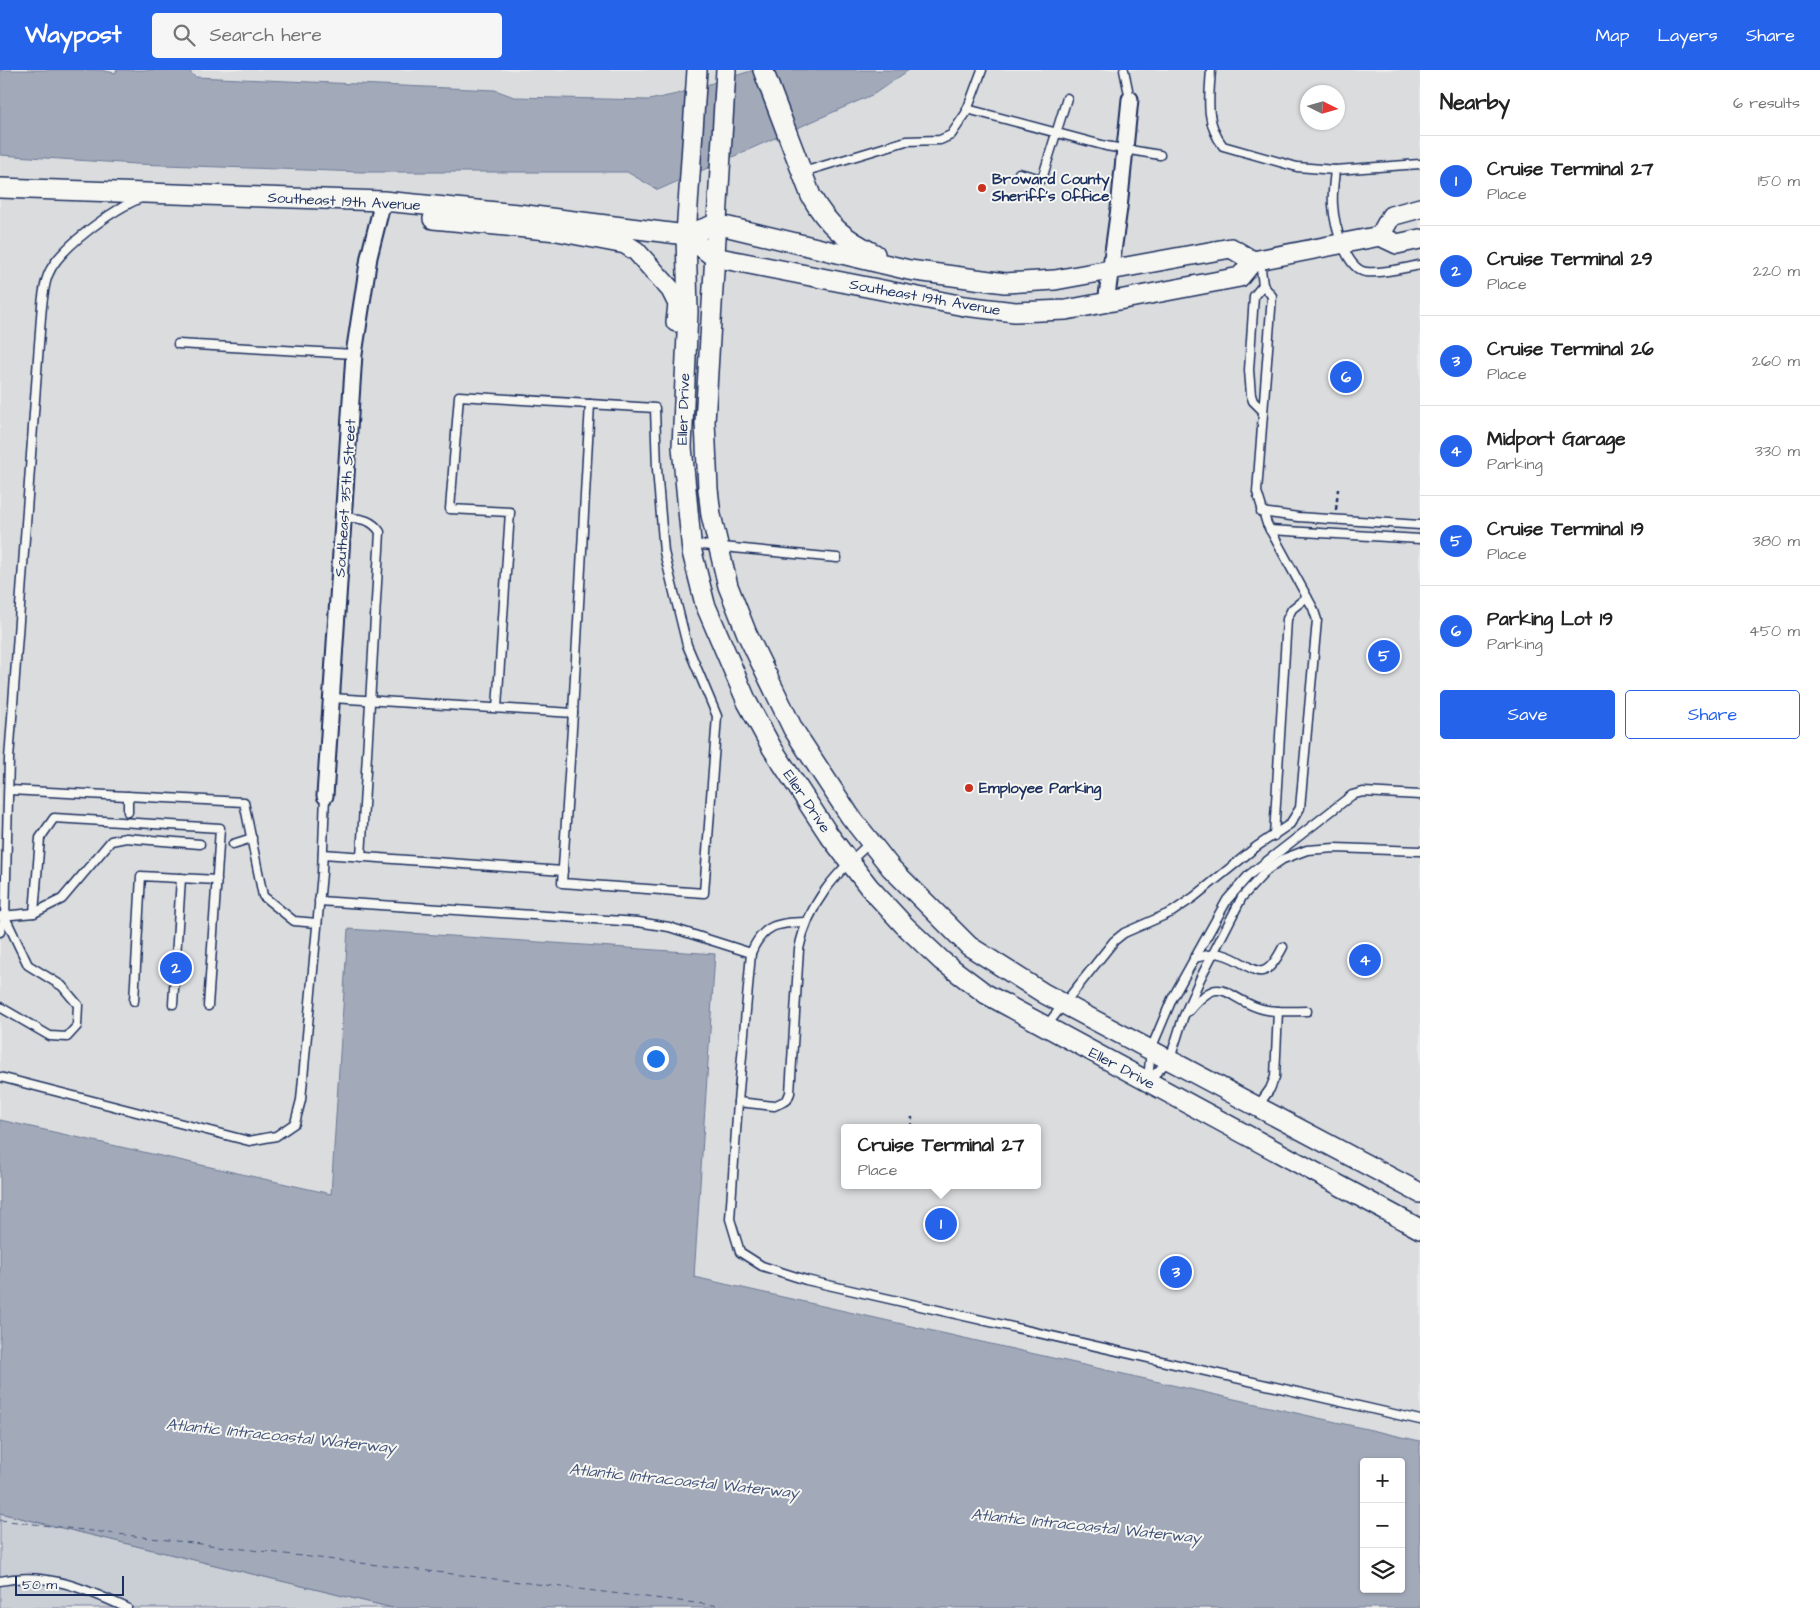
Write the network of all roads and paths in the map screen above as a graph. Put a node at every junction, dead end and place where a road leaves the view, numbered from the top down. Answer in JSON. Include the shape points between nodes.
{"nodes":[{"id":1,"x":697,"y":70,"type":"edge"},
{"id":2,"x":726,"y":70,"type":"edge"},
{"id":3,"x":763,"y":70,"type":"edge"},
{"id":4,"x":982,"y":70,"type":"edge"},
{"id":5,"x":1124,"y":70,"type":"edge"},
{"id":6,"x":1211,"y":70,"type":"edge"},
{"id":7,"x":1067,"y":98,"type":"dead end"},
{"id":8,"x":1130,"y":98,"type":"joint"},
{"id":9,"x":967,"y":109,"type":"junction"},
{"id":10,"x":1057,"y":133,"type":"junction"},
{"id":11,"x":1125,"y":150,"type":"junction"},
{"id":12,"x":1160,"y":155,"type":"dead end"},
{"id":13,"x":1420,"y":164,"type":"edge"},
{"id":14,"x":1335,"y":170,"type":"junction"},
{"id":15,"x":801,"y":172,"type":"junction"},
{"id":16,"x":1019,"y":173,"type":"dead end"},
{"id":17,"x":0,"y":188,"type":"edge"},
{"id":18,"x":153,"y":193,"type":"junction"},
{"id":19,"x":383,"y":201,"type":"junction"},
{"id":20,"x":414,"y":204,"type":"junction"},
{"id":21,"x":1420,"y":208,"type":"edge"},
{"id":22,"x":716,"y":224,"type":"junction"},
{"id":23,"x":686,"y":235,"type":"junction"},
{"id":24,"x":1380,"y":236,"type":"junction"},
{"id":25,"x":1420,"y":239,"type":"edge"},
{"id":26,"x":1341,"y":244,"type":"junction"},
{"id":27,"x":714,"y":257,"type":"junction"},
{"id":28,"x":1257,"y":260,"type":"junction"},
{"id":29,"x":1420,"y":265,"type":"edge"},
{"id":30,"x":909,"y":270,"type":"junction"},
{"id":31,"x":1110,"y":270,"type":"junction"},
{"id":32,"x":1263,"y":285,"type":"junction"},
{"id":33,"x":1106,"y":303,"type":"junction"},
{"id":34,"x":178,"y":344,"type":"dead end"},
{"id":35,"x":354,"y":354,"type":"junction"},
{"id":36,"x":683,"y":400,"type":"junction"},
{"id":37,"x":590,"y":404,"type":"junction"},
{"id":38,"x":1262,"y":410,"type":"junction"},
{"id":39,"x":1338,"y":489,"type":"dead end"},
{"id":40,"x":1261,"y":512,"type":"junction"},
{"id":41,"x":344,"y":516,"type":"junction"},
{"id":42,"x":1336,"y":516,"type":"dead end"},
{"id":43,"x":1420,"y":525,"type":"edge"},
{"id":44,"x":1270,"y":530,"type":"junction"},
{"id":45,"x":1420,"y":539,"type":"edge"},
{"id":46,"x":691,"y":544,"type":"junction"},
{"id":47,"x":718,"y":546,"type":"junction"},
{"id":48,"x":837,"y":558,"type":"dead end"},
{"id":49,"x":1307,"y":597,"type":"junction"},
{"id":50,"x":332,"y":698,"type":"junction"},
{"id":51,"x":370,"y":700,"type":"junction"},
{"id":52,"x":497,"y":708,"type":"junction"},
{"id":53,"x":573,"y":712,"type":"junction"},
{"id":54,"x":8,"y":790,"type":"junction"},
{"id":55,"x":1420,"y":795,"type":"edge"},
{"id":56,"x":128,"y":796,"type":"junction"},
{"id":57,"x":325,"y":796,"type":"joint"},
{"id":58,"x":128,"y":812,"type":"dead end"},
{"id":59,"x":1274,"y":836,"type":"junction"},
{"id":60,"x":252,"y":838,"type":"junction"},
{"id":61,"x":871,"y":842,"type":"junction"},
{"id":62,"x":200,"y":844,"type":"dead end"},
{"id":63,"x":233,"y":844,"type":"dead end"},
{"id":64,"x":1420,"y":851,"type":"edge"},
{"id":65,"x":323,"y":854,"type":"junction"},
{"id":66,"x":361,"y":857,"type":"junction"},
{"id":67,"x":850,"y":861,"type":"junction"},
{"id":68,"x":563,"y":871,"type":"junction"},
{"id":69,"x":181,"y":878,"type":"junction"},
{"id":70,"x":216,"y":880,"type":"junction"},
{"id":71,"x":320,"y":901,"type":"junction"},
{"id":72,"x":34,"y":913,"type":"junction"},
{"id":73,"x":2,"y":916,"type":"edge"},
{"id":74,"x":806,"y":922,"type":"junction"},
{"id":75,"x":317,"y":923,"type":"junction"},
{"id":76,"x":0,"y":932,"type":"edge"},
{"id":77,"x":1283,"y":947,"type":"dead end"},
{"id":78,"x":751,"y":953,"type":"junction"},
{"id":79,"x":1212,"y":955,"type":"junction"},
{"id":80,"x":1194,"y":958,"type":"junction"},
{"id":81,"x":134,"y":1000,"type":"dead end"},
{"id":82,"x":1064,"y":1003,"type":"junction"},
{"id":83,"x":173,"y":1004,"type":"dead end"},
{"id":84,"x":208,"y":1006,"type":"dead end"},
{"id":85,"x":0,"y":1007,"type":"edge"},
{"id":86,"x":1278,"y":1011,"type":"junction"},
{"id":87,"x":1307,"y":1011,"type":"dead end"},
{"id":88,"x":1183,"y":1018,"type":"junction"},
{"id":89,"x":1046,"y":1027,"type":"junction"},
{"id":90,"x":1151,"y":1049,"type":"junction"},
{"id":91,"x":1170,"y":1059,"type":"junction"},
{"id":92,"x":0,"y":1077,"type":"edge"},
{"id":93,"x":1147,"y":1082,"type":"junction"},
{"id":94,"x":738,"y":1102,"type":"junction"},
{"id":95,"x":1258,"y":1106,"type":"junction"},
{"id":96,"x":912,"y":1117,"type":"dead end"},
{"id":97,"x":911,"y":1124,"type":"edge"},
{"id":98,"x":1420,"y":1193,"type":"edge"},
{"id":99,"x":1420,"y":1229,"type":"edge"},
{"id":100,"x":1420,"y":1420,"type":"edge"},
{"id":101,"x":0,"y":1581,"type":"edge"},
{"id":102,"x":127,"y":1608,"type":"edge"}],
"edges":[{"from":1,"to":23,"type":"street","name":"Eller Drive"},
{"from":2,"to":22,"type":"street","name":"Eller Drive"},
{"from":3,"to":15,"type":"street"},
{"from":4,"to":9,"type":"lane"},
{"from":5,"to":8,"type":"lane"},
{"from":6,"to":14,"type":"lane","via":[[1208,114],[1216,137],[1223,146],[1297,167]]},
{"from":7,"to":10,"type":"lane"},
{"from":8,"to":11,"type":"street"},
{"from":9,"to":10,"type":"lane"},
{"from":9,"to":15,"type":"lane","via":[[954,131],[940,140],[906,141]]},
{"from":10,"to":11,"type":"lane"},
{"from":10,"to":16,"type":"lane","via":[[1042,179]]},
{"from":11,"to":12,"type":"lane"},
{"from":11,"to":31,"type":"street"},
{"from":13,"to":14,"type":"lane"},
{"from":14,"to":26,"type":"lane","via":[[1333,206]]},
{"from":15,"to":30,"type":"street","via":[[820,212],[835,229],[850,242]]},
{"from":17,"to":18,"type":"street","name":"Southeast 19th Avenue"},
{"from":18,"to":19,"type":"street","name":"Southeast 19th Avenue"},
{"from":18,"to":54,"type":"lane","via":[[129,203],[66,248],[54,261],[47,277],[39,344]]},
{"from":19,"to":20,"type":"street","name":"Southeast 19th Avenue"},
{"from":19,"to":35,"type":"street","name":"Southeast 35th Street","via":[[369,256]]},
{"from":20,"to":23,"type":"street","name":"Southeast 19th Avenue"},
{"from":20,"to":36,"type":"street","via":[[434,219],[608,239],[636,251],[671,290],[678,304],[673,355]]},
{"from":21,"to":24,"type":"street","via":[[1391,216]]},
{"from":22,"to":23,"type":"street","name":"Southeast 19th Avenue"},
{"from":22,"to":27,"type":"street","name":"Eller Drive"},
{"from":22,"to":30,"type":"street","name":"Southeast 19th Avenue"},
{"from":23,"to":27,"type":"street","name":"Southeast 19th Avenue"},
{"from":23,"to":36,"type":"street","name":"Eller Drive","via":[[688,312]]},
{"from":24,"to":25,"type":"street","via":[[1397,244]]},
{"from":24,"to":26,"type":"street"},
{"from":26,"to":28,"type":"street"},
{"from":26,"to":29,"type":"lane","via":[[1355,266],[1365,272]]},
{"from":27,"to":33,"type":"street","name":"Southeast 19th Avenue","via":[[989,310],[1041,312]]},
{"from":27,"to":47,"type":"street","name":"Eller Drive","via":[[705,462]]},
{"from":28,"to":31,"type":"street","name":"Southeast 19th Avenue","via":[[1231,248]]},
{"from":28,"to":32,"type":"lane"},
{"from":28,"to":33,"type":"street","name":"Southeast 19th Avenue","via":[[1240,277]]},
{"from":30,"to":31,"type":"street","name":"Southeast 19th Avenue","via":[[1005,283],[1055,280]]},
{"from":31,"to":33,"type":"street"},
{"from":32,"to":38,"type":"lane","via":[[1272,296]]},
{"from":32,"to":38,"type":"lane","via":[[1254,296],[1249,370],[1251,395]]},
{"from":34,"to":35,"type":"lane"},
{"from":35,"to":41,"type":"street","name":"Southeast 35th Street"},
{"from":36,"to":46,"type":"street","name":"Eller Drive","via":[[683,475]]},
{"from":37,"to":52,"type":"lane","via":[[459,396],[450,510],[510,512]]},
{"from":37,"to":53,"type":"lane"},
{"from":37,"to":68,"type":"lane","via":[[655,408],[664,552],[687,645],[717,716],[704,893],[562,883]]},
{"from":38,"to":40,"type":"lane","via":[[1257,492]]},
{"from":39,"to":42,"type":"path"},
{"from":40,"to":43,"type":"lane"},
{"from":40,"to":44,"type":"lane"},
{"from":41,"to":50,"type":"street","name":"Southeast 35th Street"},
{"from":41,"to":51,"type":"lane","via":[[375,523],[380,532]]},
{"from":44,"to":45,"type":"lane"},
{"from":44,"to":49,"type":"lane"},
{"from":46,"to":47,"type":"lane"},
{"from":46,"to":67,"type":"street","name":"Eller Drive","via":[[705,604],[747,702],[800,793]]},
{"from":47,"to":48,"type":"lane"},
{"from":47,"to":61,"type":"street","name":"Eller Drive","via":[[736,610],[793,729],[820,773]]},
{"from":49,"to":59,"type":"lane","via":[[1292,609],[1287,619]]},
{"from":49,"to":59,"type":"lane","via":[[1317,620],[1317,632],[1303,795],[1296,817]]},
{"from":50,"to":51,"type":"lane"},
{"from":50,"to":57,"type":"street","name":"Southeast 35th Street"},
{"from":51,"to":52,"type":"lane"},
{"from":51,"to":66,"type":"lane"},
{"from":52,"to":53,"type":"lane"},
{"from":53,"to":68,"type":"lane"},
{"from":54,"to":56,"type":"lane"},
{"from":54,"to":73,"type":"lane"},
{"from":55,"to":80,"type":"lane","via":[[1363,792],[1337,805],[1249,875],[1218,913]]},
{"from":56,"to":58,"type":"lane"},
{"from":56,"to":60,"type":"lane","via":[[244,802]]},
{"from":57,"to":65,"type":"lane"},
{"from":59,"to":82,"type":"lane","via":[[1172,912],[1114,940]]},
{"from":60,"to":63,"type":"lane"},
{"from":60,"to":75,"type":"lane","via":[[263,896],[294,921]]},
{"from":61,"to":67,"type":"lane"},
{"from":61,"to":82,"type":"street","name":"Eller Drive","via":[[891,868],[969,946]]},
{"from":62,"to":72,"type":"lane","via":[[126,833],[111,841],[62,898]]},
{"from":64,"to":79,"type":"lane","via":[[1335,848],[1307,850],[1284,859],[1266,870],[1242,897]]},
{"from":65,"to":66,"type":"lane"},
{"from":65,"to":71,"type":"lane"},
{"from":66,"to":68,"type":"lane"},
{"from":67,"to":74,"type":"lane","via":[[825,889]]},
{"from":67,"to":89,"type":"street","name":"Eller Drive","via":[[881,900],[942,961],[986,994]]},
{"from":69,"to":70,"type":"lane"},
{"from":69,"to":81,"type":"lane","via":[[141,876]]},
{"from":69,"to":83,"type":"lane"},
{"from":70,"to":72,"type":"lane","bridge":true,"via":[[220,828],[54,818],[40,838]]},
{"from":70,"to":84,"type":"lane"},
{"from":71,"to":75,"type":"lane"},
{"from":71,"to":78,"type":"lane","via":[[638,922],[686,932]]},
{"from":72,"to":73,"type":"lane"},
{"from":73,"to":76,"type":"lane"},
{"from":73,"to":85,"type":"lane","via":[[28,965],[62,986],[78,1005],[76,1026],[67,1037],[50,1036]]},
{"from":74,"to":78,"type":"lane","via":[[771,926],[757,938]]},
{"from":74,"to":94,"type":"lane","via":[[799,949],[790,1093],[787,1100],[774,1106]]},
{"from":75,"to":92,"type":"lane","via":[[301,1100],[294,1123],[276,1136],[249,1141]]},
{"from":77,"to":79,"type":"lane","via":[[1271,967],[1258,972],[1223,955]]},
{"from":78,"to":94,"type":"lane"},
{"from":79,"to":80,"type":"lane"},
{"from":79,"to":88,"type":"lane"},
{"from":80,"to":90,"type":"lane","via":[[1172,998]]},
{"from":82,"to":89,"type":"lane"},
{"from":82,"to":90,"type":"street","name":"Eller Drive"},
{"from":86,"to":87,"type":"lane"},
{"from":86,"to":88,"type":"lane","via":[[1262,1009],[1226,990],[1217,989],[1201,997]]},
{"from":86,"to":95,"type":"lane","via":[[1275,1077]]},
{"from":88,"to":91,"type":"lane"},
{"from":89,"to":93,"type":"street","name":"Eller Drive"},
{"from":90,"to":91,"type":"street","name":"Eller Drive"},
{"from":90,"to":93,"type":"lane"},
{"from":91,"to":93,"type":"lane"},
{"from":91,"to":95,"type":"street","name":"Eller Drive"},
{"from":93,"to":99,"type":"street","name":"Eller Drive"},
{"from":94,"to":100,"type":"lane","via":[[730,1219],[740,1252],[762,1266],[815,1282]]},
{"from":95,"to":98,"type":"street","name":"Eller Drive"},
{"from":96,"to":97,"type":"path"},
{"from":101,"to":102,"type":"lane","via":[[36,1577],[59,1581]]}]}
